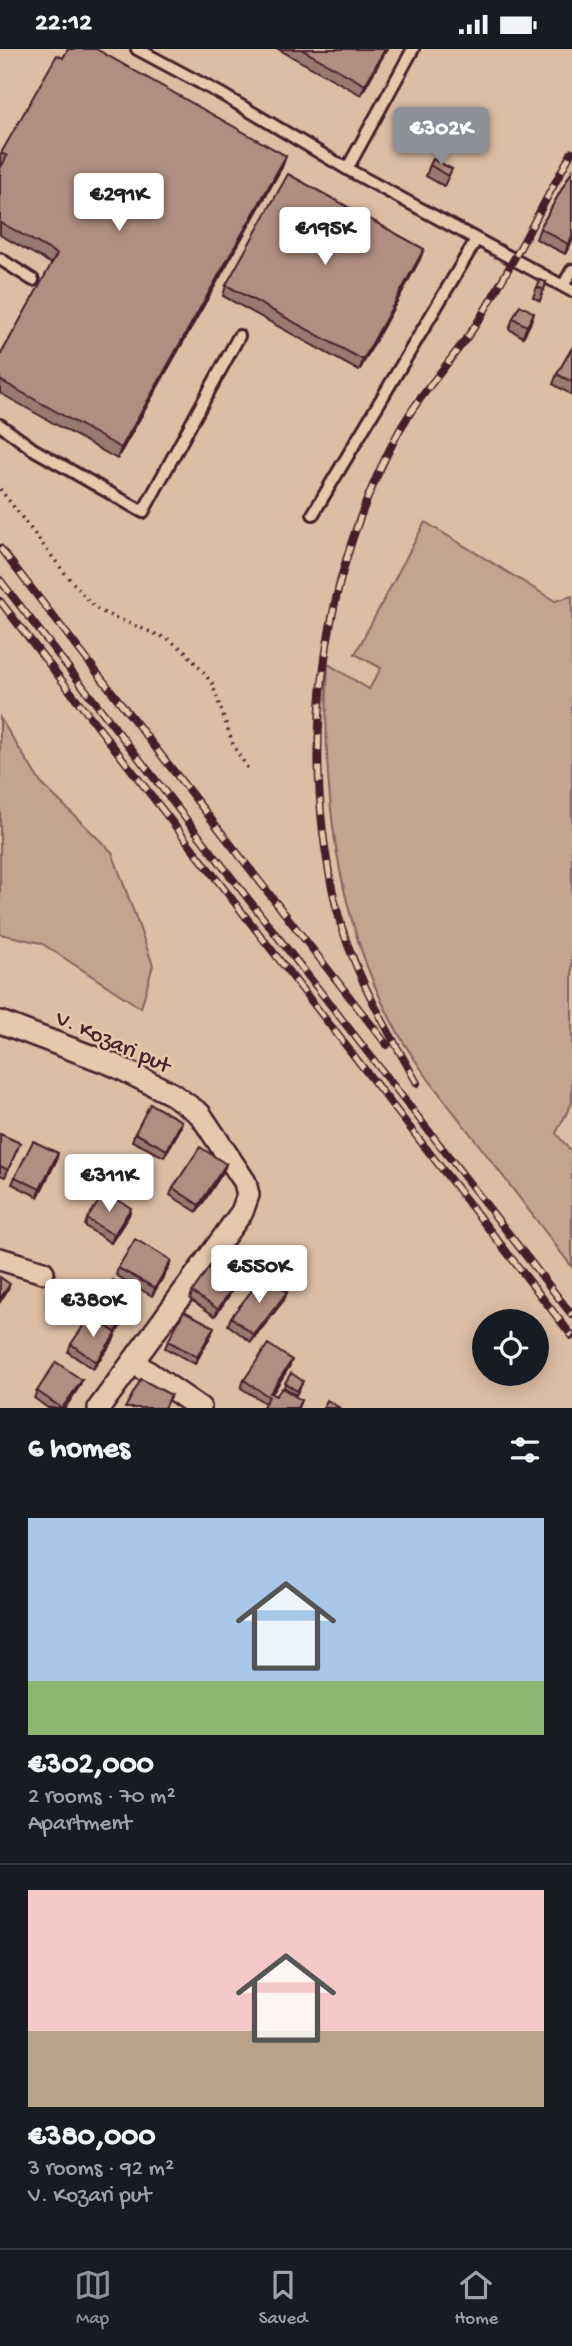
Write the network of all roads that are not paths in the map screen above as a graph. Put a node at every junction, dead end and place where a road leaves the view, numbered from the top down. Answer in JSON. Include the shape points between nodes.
{"nodes":[{"id":1,"x":137,"y":49,"type":"edge"},
{"id":2,"x":413,"y":49,"type":"edge"},
{"id":3,"x":347,"y":169,"type":"junction"},
{"id":4,"x":477,"y":240,"type":"junction"},
{"id":5,"x":0,"y":259,"type":"edge"},
{"id":6,"x":572,"y":270,"type":"edge"},
{"id":7,"x":33,"y":280,"type":"dead end"},
{"id":8,"x":568,"y":288,"type":"edge"},
{"id":9,"x":239,"y":336,"type":"dead end"},
{"id":10,"x":0,"y":425,"type":"edge"},
{"id":11,"x":313,"y":514,"type":"dead end"},
{"id":12,"x":0,"y":1022,"type":"edge"},
{"id":13,"x":0,"y":1259,"type":"edge"},
{"id":14,"x":43,"y":1272,"type":"dead end"},
{"id":15,"x":134,"y":1362,"type":"junction"},
{"id":16,"x":99,"y":1408,"type":"edge"},
{"id":17,"x":200,"y":1408,"type":"edge"}],
"edges":[{"from":1,"to":3,"type":"lane"},
{"from":2,"to":3,"type":"lane"},
{"from":3,"to":4,"type":"lane"},
{"from":4,"to":8,"type":"lane"},
{"from":4,"to":11,"type":"lane"},
{"from":5,"to":7,"type":"lane"},
{"from":6,"to":8,"type":"lane"},
{"from":9,"to":10,"type":"lane","via":[[143,512]]},
{"from":12,"to":15,"type":"street","name":"V. Kozari put","via":[[114,1065],[172,1094],[200,1114],[245,1182],[248,1195],[242,1212]]},
{"from":13,"to":14,"type":"street"},
{"from":15,"to":16,"type":"street","name":"V. Kozari put"},
{"from":15,"to":17,"type":"street"}]}
